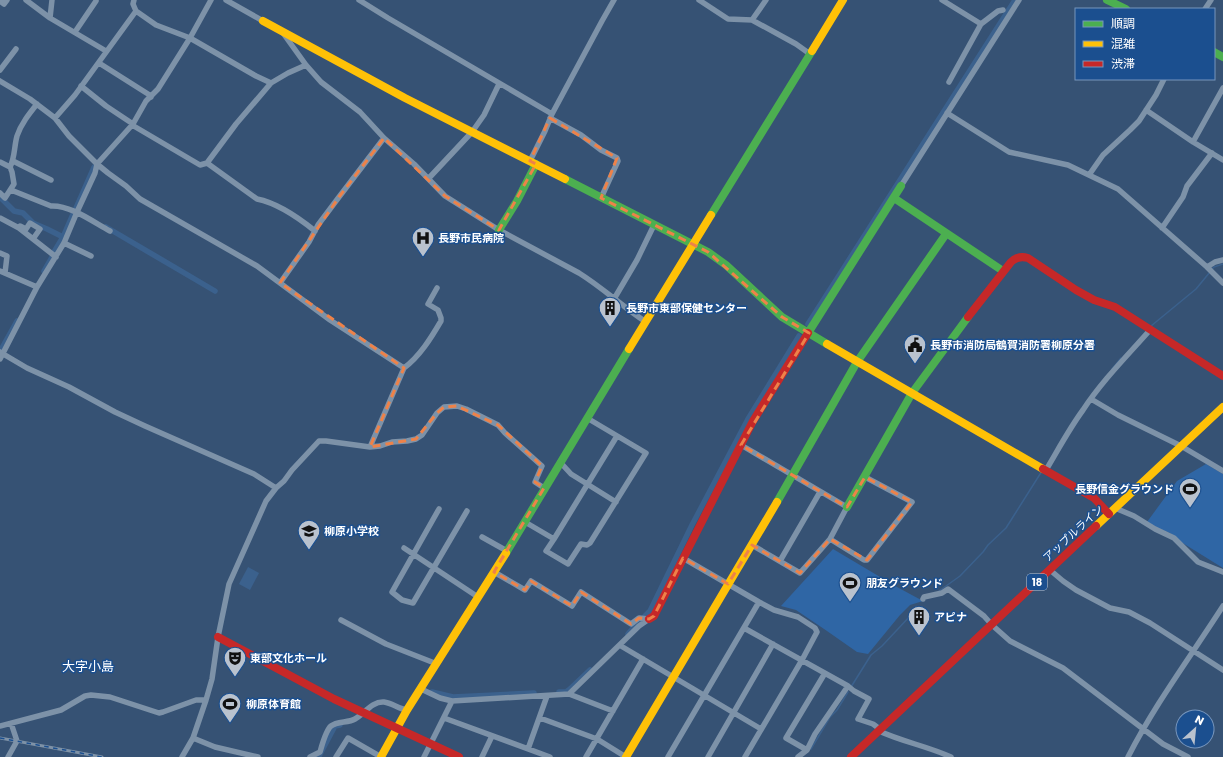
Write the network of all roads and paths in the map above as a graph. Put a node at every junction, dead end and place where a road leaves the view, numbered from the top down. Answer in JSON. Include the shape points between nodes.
{"nodes":[{"id":1,"x":7,"y":0,"type":"edge"},
{"id":2,"x":26,"y":0,"type":"edge"},
{"id":3,"x":52,"y":0,"type":"edge"},
{"id":4,"x":134,"y":0,"type":"edge"},
{"id":5,"x":211,"y":0,"type":"edge"},
{"id":6,"x":226,"y":0,"type":"edge"},
{"id":7,"x":359,"y":0,"type":"edge"},
{"id":8,"x":614,"y":0,"type":"edge"},
{"id":9,"x":699,"y":0,"type":"edge"},
{"id":10,"x":766,"y":0,"type":"edge"},
{"id":11,"x":843,"y":0,"type":"edge"},
{"id":12,"x":942,"y":0,"type":"edge"},
{"id":13,"x":1019,"y":0,"type":"edge"},
{"id":14,"x":0,"y":1,"type":"edge"},
{"id":15,"x":96,"y":1,"type":"edge"},
{"id":16,"x":1111,"y":1,"type":"edge"},
{"id":17,"x":1124,"y":8,"type":"edge"},
{"id":18,"x":1003,"y":10,"type":"dead end"},
{"id":19,"x":136,"y":11,"type":"junction"},
{"id":20,"x":50,"y":18,"type":"junction"},
{"id":21,"x":752,"y":20,"type":"junction"},
{"id":22,"x":263,"y":21,"type":"joint"},
{"id":23,"x":981,"y":24,"type":"junction"},
{"id":24,"x":282,"y":31,"type":"junction"},
{"id":25,"x":74,"y":32,"type":"junction"},
{"id":26,"x":190,"y":38,"type":"junction"},
{"id":27,"x":16,"y":49,"type":"dead end"},
{"id":28,"x":106,"y":52,"type":"junction"},
{"id":29,"x":810,"y":54,"type":"junction"},
{"id":30,"x":98,"y":62,"type":"junction"},
{"id":31,"x":306,"y":65,"type":"junction"},
{"id":32,"x":0,"y":70,"type":"edge"},
{"id":33,"x":1164,"y":80,"type":"edge"},
{"id":34,"x":0,"y":81,"type":"edge"},
{"id":35,"x":950,"y":82,"type":"dead end"},
{"id":36,"x":271,"y":83,"type":"junction"},
{"id":37,"x":499,"y":84,"type":"junction"},
{"id":38,"x":81,"y":86,"type":"junction"},
{"id":39,"x":1223,"y":88,"type":"edge"},
{"id":40,"x":150,"y":97,"type":"junction"},
{"id":41,"x":37,"y":104,"type":"junction"},
{"id":42,"x":1146,"y":110,"type":"junction"},
{"id":43,"x":947,"y":113,"type":"junction"},
{"id":44,"x":551,"y":116,"type":"junction"},
{"id":45,"x":55,"y":118,"type":"junction"},
{"id":46,"x":133,"y":124,"type":"junction"},
{"id":47,"x":472,"y":132,"type":"junction"},
{"id":48,"x":384,"y":138,"type":"junction"},
{"id":49,"x":1193,"y":142,"type":"junction"},
{"id":50,"x":1212,"y":153,"type":"junction"},
{"id":51,"x":1223,"y":160,"type":"edge"},
{"id":52,"x":0,"y":162,"type":"edge"},
{"id":53,"x":207,"y":162,"type":"junction"},
{"id":54,"x":533,"y":163,"type":"junction"},
{"id":55,"x":11,"y":164,"type":"junction"},
{"id":56,"x":97,"y":164,"type":"junction"},
{"id":57,"x":1089,"y":175,"type":"junction"},
{"id":58,"x":429,"y":178,"type":"junction"},
{"id":59,"x":51,"y":180,"type":"dead end"},
{"id":60,"x":901,"y":186,"type":"joint"},
{"id":61,"x":11,"y":190,"type":"junction"},
{"id":62,"x":0,"y":193,"type":"edge"},
{"id":63,"x":601,"y":198,"type":"junction"},
{"id":64,"x":894,"y":198,"type":"junction"},
{"id":65,"x":77,"y":212,"type":"junction"},
{"id":66,"x":0,"y":218,"type":"edge"},
{"id":67,"x":9,"y":223,"type":"junction"},
{"id":68,"x":654,"y":225,"type":"junction"},
{"id":69,"x":1162,"y":228,"type":"junction"},
{"id":70,"x":499,"y":230,"type":"junction"},
{"id":71,"x":110,"y":231,"type":"dead end"},
{"id":72,"x":315,"y":231,"type":"junction"},
{"id":73,"x":946,"y":234,"type":"junction"},
{"id":74,"x":33,"y":239,"type":"junction"},
{"id":75,"x":64,"y":243,"type":"junction"},
{"id":76,"x":694,"y":244,"type":"junction"},
{"id":77,"x":0,"y":253,"type":"edge"},
{"id":78,"x":91,"y":256,"type":"dead end"},
{"id":79,"x":56,"y":257,"type":"junction"},
{"id":80,"x":1223,"y":260,"type":"edge"},
{"id":81,"x":1207,"y":268,"type":"junction"},
{"id":82,"x":1003,"y":271,"type":"junction"},
{"id":83,"x":2,"y":272,"type":"edge"},
{"id":84,"x":280,"y":283,"type":"junction"},
{"id":85,"x":1223,"y":283,"type":"edge"},
{"id":86,"x":38,"y":287,"type":"junction"},
{"id":87,"x":437,"y":288,"type":"dead end"},
{"id":88,"x":614,"y":299,"type":"junction"},
{"id":89,"x":646,"y":322,"type":"junction"},
{"id":90,"x":1150,"y":330,"type":"junction"},
{"id":91,"x":809,"y":333,"type":"junction"},
{"id":92,"x":1,"y":355,"type":"edge"},
{"id":93,"x":857,"y":362,"type":"junction"},
{"id":94,"x":404,"y":368,"type":"junction"},
{"id":95,"x":1223,"y":376,"type":"edge"},
{"id":96,"x":912,"y":393,"type":"junction"},
{"id":97,"x":1091,"y":399,"type":"junction"},
{"id":98,"x":1223,"y":407,"type":"edge"},
{"id":99,"x":587,"y":418,"type":"junction"},
{"id":100,"x":617,"y":436,"type":"junction"},
{"id":101,"x":741,"y":445,"type":"junction"},
{"id":102,"x":370,"y":446,"type":"junction"},
{"id":103,"x":1181,"y":446,"type":"junction"},
{"id":104,"x":560,"y":462,"type":"junction"},
{"id":105,"x":1046,"y":470,"type":"junction"},
{"id":106,"x":1223,"y":471,"type":"edge"},
{"id":107,"x":791,"y":475,"type":"junction"},
{"id":108,"x":865,"y":477,"type":"junction"},
{"id":109,"x":588,"y":484,"type":"junction"},
{"id":110,"x":276,"y":488,"type":"junction"},
{"id":111,"x":544,"y":488,"type":"junction"},
{"id":112,"x":820,"y":492,"type":"junction"},
{"id":113,"x":616,"y":502,"type":"junction"},
{"id":114,"x":847,"y":507,"type":"junction"},
{"id":115,"x":439,"y":510,"type":"dead end"},
{"id":116,"x":467,"y":511,"type":"dead end"},
{"id":117,"x":1112,"y":511,"type":"junction"},
{"id":118,"x":525,"y":522,"type":"junction"},
{"id":119,"x":482,"y":537,"type":"dead end"},
{"id":120,"x":830,"y":538,"type":"junction"},
{"id":121,"x":554,"y":539,"type":"junction"},
{"id":122,"x":752,"y":545,"type":"junction"},
{"id":123,"x":404,"y":548,"type":"dead end"},
{"id":124,"x":507,"y":551,"type":"junction"},
{"id":125,"x":414,"y":554,"type":"junction"},
{"id":126,"x":683,"y":558,"type":"junction"},
{"id":127,"x":780,"y":561,"type":"junction"},
{"id":128,"x":434,"y":567,"type":"junction"},
{"id":129,"x":1050,"y":570,"type":"junction"},
{"id":130,"x":494,"y":572,"type":"junction"},
{"id":131,"x":1223,"y":572,"type":"edge"},
{"id":132,"x":728,"y":584,"type":"junction"},
{"id":133,"x":478,"y":597,"type":"junction"},
{"id":134,"x":923,"y":598,"type":"dead end"},
{"id":135,"x":759,"y":602,"type":"junction"},
{"id":136,"x":1223,"y":606,"type":"edge"},
{"id":137,"x":649,"y":619,"type":"junction"},
{"id":138,"x":341,"y":620,"type":"dead end"},
{"id":139,"x":992,"y":625,"type":"junction"},
{"id":140,"x":744,"y":628,"type":"junction"},
{"id":141,"x":218,"y":637,"type":"junction"},
{"id":142,"x":773,"y":644,"type":"junction"},
{"id":143,"x":621,"y":646,"type":"junction"},
{"id":144,"x":1194,"y":651,"type":"junction"},
{"id":145,"x":643,"y":659,"type":"junction"},
{"id":146,"x":802,"y":660,"type":"junction"},
{"id":147,"x":437,"y":664,"type":"junction"},
{"id":148,"x":1223,"y":670,"type":"edge"},
{"id":149,"x":825,"y":673,"type":"junction"},
{"id":150,"x":674,"y":677,"type":"junction"},
{"id":151,"x":848,"y":686,"type":"junction"},
{"id":152,"x":421,"y":690,"type":"junction"},
{"id":153,"x":569,"y":694,"type":"junction"},
{"id":154,"x":704,"y":695,"type":"junction"},
{"id":155,"x":547,"y":696,"type":"junction"},
{"id":156,"x":206,"y":700,"type":"junction"},
{"id":157,"x":452,"y":701,"type":"junction"},
{"id":158,"x":408,"y":710,"type":"junction"},
{"id":159,"x":613,"y":712,"type":"junction"},
{"id":160,"x":362,"y":713,"type":"junction"},
{"id":161,"x":734,"y":713,"type":"junction"},
{"id":162,"x":444,"y":718,"type":"junction"},
{"id":163,"x":540,"y":718,"type":"junction"},
{"id":164,"x":11,"y":723,"type":"junction"},
{"id":165,"x":0,"y":726,"type":"edge"},
{"id":166,"x":397,"y":729,"type":"junction"},
{"id":167,"x":761,"y":729,"type":"junction"},
{"id":168,"x":880,"y":730,"type":"junction"},
{"id":169,"x":1144,"y":730,"type":"junction"},
{"id":170,"x":492,"y":736,"type":"junction"},
{"id":171,"x":193,"y":738,"type":"junction"},
{"id":172,"x":597,"y":739,"type":"junction"},
{"id":173,"x":430,"y":745,"type":"junction"},
{"id":174,"x":528,"y":749,"type":"junction"},
{"id":175,"x":807,"y":750,"type":"junction"},
{"id":176,"x":747,"y":756,"type":"edge"},
{"id":177,"x":8,"y":757,"type":"edge"},
{"id":178,"x":182,"y":757,"type":"edge"},
{"id":179,"x":258,"y":757,"type":"edge"},
{"id":180,"x":310,"y":757,"type":"edge"},
{"id":181,"x":336,"y":757,"type":"edge"},
{"id":182,"x":381,"y":757,"type":"edge"},
{"id":183,"x":424,"y":757,"type":"edge"},
{"id":184,"x":459,"y":757,"type":"edge"},
{"id":185,"x":482,"y":757,"type":"edge"},
{"id":186,"x":550,"y":757,"type":"edge"},
{"id":187,"x":586,"y":757,"type":"edge"},
{"id":188,"x":626,"y":757,"type":"edge"},
{"id":189,"x":668,"y":757,"type":"edge"},
{"id":190,"x":708,"y":757,"type":"edge"},
{"id":191,"x":798,"y":757,"type":"edge"},
{"id":192,"x":851,"y":757,"type":"edge"},
{"id":193,"x":951,"y":757,"type":"edge"},
{"id":194,"x":1128,"y":757,"type":"edge"},
{"id":195,"x":1188,"y":757,"type":"edge"}],
"edges":[{"from":1,"to":14,"type":"street","via":[[4,4]]},
{"from":2,"to":20,"type":"street"},
{"from":3,"to":20,"type":"street"},
{"from":4,"to":19,"type":"street"},
{"from":5,"to":26,"type":"street"},
{"from":6,"to":22,"type":"street"},
{"from":7,"to":37,"type":"street"},
{"from":8,"to":44,"type":"street"},
{"from":9,"to":21,"type":"street","via":[[728,18]]},
{"from":10,"to":21,"type":"street"},
{"from":11,"to":29,"type":"main road"},
{"from":12,"to":23,"type":"street"},
{"from":13,"to":43,"type":"street"},
{"from":15,"to":25,"type":"street"},
{"from":16,"to":17,"type":"main road"},
{"from":18,"to":23,"type":"street"},
{"from":19,"to":26,"type":"street","via":[[156,25]]},
{"from":19,"to":28,"type":"street"},
{"from":20,"to":25,"type":"street"},
{"from":21,"to":29,"type":"street"},
{"from":22,"to":24,"type":"main road"},
{"from":23,"to":35,"type":"street"},
{"from":24,"to":31,"type":"street"},
{"from":24,"to":47,"type":"main road"},
{"from":25,"to":28,"type":"street"},
{"from":26,"to":36,"type":"street"},
{"from":26,"to":40,"type":"street","via":[[158,89]]},
{"from":27,"to":32,"type":"street"},
{"from":28,"to":30,"type":"street"},
{"from":29,"to":76,"type":"main road"},
{"from":30,"to":38,"type":"street"},
{"from":30,"to":40,"type":"street"},
{"from":31,"to":36,"type":"street"},
{"from":31,"to":48,"type":"street","via":[[321,82],[360,112]]},
{"from":33,"to":42,"type":"street"},
{"from":34,"to":41,"type":"street"},
{"from":36,"to":53,"type":"street"},
{"from":37,"to":44,"type":"street"},
{"from":37,"to":47,"type":"street","via":[[484,115]]},
{"from":38,"to":45,"type":"street"},
{"from":38,"to":46,"type":"street"},
{"from":39,"to":49,"type":"street"},
{"from":40,"to":46,"type":"street"},
{"from":41,"to":45,"type":"street"},
{"from":41,"to":55,"type":"street","via":[[25,119],[17,137]]},
{"from":42,"to":49,"type":"street"},
{"from":42,"to":57,"type":"street","via":[[1130,130],[1103,155]]},
{"from":43,"to":57,"type":"street","via":[[1009,152],[1068,165]]},
{"from":43,"to":60,"type":"street"},
{"from":44,"to":54,"type":"street"},
{"from":44,"to":63,"type":"street","via":[[617,158],[618,161]]},
{"from":45,"to":56,"type":"street"},
{"from":46,"to":53,"type":"street","via":[[200,165]]},
{"from":46,"to":56,"type":"street"},
{"from":47,"to":54,"type":"main road"},
{"from":47,"to":58,"type":"street"},
{"from":48,"to":58,"type":"street"},
{"from":48,"to":72,"type":"street"},
{"from":49,"to":50,"type":"street"},
{"from":50,"to":51,"type":"street"},
{"from":50,"to":69,"type":"street","via":[[1187,186],[1183,197]]},
{"from":52,"to":55,"type":"street"},
{"from":53,"to":72,"type":"street","via":[[257,198],[277,206]]},
{"from":54,"to":63,"type":"main road"},
{"from":54,"to":70,"type":"main road","via":[[517,201]]},
{"from":55,"to":59,"type":"street"},
{"from":55,"to":61,"type":"street","via":[[14,184]]},
{"from":56,"to":65,"type":"street"},
{"from":56,"to":84,"type":"street","via":[[140,199],[257,266]]},
{"from":57,"to":69,"type":"street","via":[[1118,189]]},
{"from":58,"to":70,"type":"street","via":[[445,196]]},
{"from":60,"to":64,"type":"main road"},
{"from":61,"to":62,"type":"street","via":[[5,198]]},
{"from":61,"to":65,"type":"street","via":[[51,206]]},
{"from":63,"to":68,"type":"main road"},
{"from":64,"to":73,"type":"main road"},
{"from":64,"to":91,"type":"main road"},
{"from":65,"to":71,"type":"street"},
{"from":65,"to":75,"type":"street"},
{"from":66,"to":67,"type":"street"},
{"from":67,"to":74,"type":"street"},
{"from":67,"to":74,"type":"street","via":[[11,220],[26,229],[30,223],[40,229]]},
{"from":68,"to":76,"type":"main road"},
{"from":68,"to":88,"type":"street"},
{"from":69,"to":81,"type":"street"},
{"from":70,"to":88,"type":"street","via":[[591,280]]},
{"from":72,"to":84,"type":"street"},
{"from":73,"to":82,"type":"main road"},
{"from":73,"to":93,"type":"main road"},
{"from":74,"to":79,"type":"street"},
{"from":75,"to":78,"type":"street"},
{"from":75,"to":79,"type":"street"},
{"from":76,"to":89,"type":"main road"},
{"from":76,"to":91,"type":"main road","via":[[726,265],[782,317]]},
{"from":77,"to":83,"type":"street","via":[[7,256]]},
{"from":79,"to":86,"type":"street"},
{"from":80,"to":81,"type":"street"},
{"from":81,"to":85,"type":"street"},
{"from":82,"to":90,"type":"main road","via":[[1018,256],[1028,258],[1076,290],[1115,307]]},
{"from":82,"to":96,"type":"main road"},
{"from":83,"to":86,"type":"street"},
{"from":84,"to":94,"type":"street","via":[[330,320]]},
{"from":86,"to":92,"type":"street"},
{"from":87,"to":94,"type":"street","via":[[428,304],[438,310],[442,318],[419,354]]},
{"from":88,"to":89,"type":"street"},
{"from":89,"to":99,"type":"main road"},
{"from":90,"to":95,"type":"main road"},
{"from":90,"to":97,"type":"street"},
{"from":91,"to":93,"type":"main road"},
{"from":91,"to":101,"type":"main road","via":[[753,421]]},
{"from":92,"to":110,"type":"street","via":[[121,415],[254,474]]},
{"from":93,"to":96,"type":"main road"},
{"from":93,"to":107,"type":"main road"},
{"from":94,"to":102,"type":"street"},
{"from":96,"to":105,"type":"main road"},
{"from":96,"to":108,"type":"main road"},
{"from":97,"to":103,"type":"street"},
{"from":97,"to":105,"type":"street"},
{"from":98,"to":103,"type":"main road","name":"アップルライン","number":"18"},
{"from":99,"to":100,"type":"street"},
{"from":99,"to":104,"type":"main road"},
{"from":100,"to":109,"type":"street"},
{"from":100,"to":113,"type":"street","via":[[646,453]]},
{"from":101,"to":107,"type":"street"},
{"from":101,"to":126,"type":"main road"},
{"from":102,"to":110,"type":"street","via":[[319,441]]},
{"from":102,"to":111,"type":"street","via":[[416,439],[422,435],[436,413],[444,407],[457,406],[498,425],[542,466],[535,482]]},
{"from":103,"to":106,"type":"street"},
{"from":103,"to":117,"type":"main road","name":"アップルライン","number":"18"},
{"from":104,"to":109,"type":"street","via":[[571,474]]},
{"from":104,"to":111,"type":"main road"},
{"from":105,"to":117,"type":"main road"},
{"from":107,"to":112,"type":"street"},
{"from":107,"to":122,"type":"main road"},
{"from":108,"to":114,"type":"main road"},
{"from":108,"to":120,"type":"street","via":[[912,502],[866,560]]},
{"from":109,"to":113,"type":"street"},
{"from":109,"to":121,"type":"street"},
{"from":110,"to":141,"type":"street","via":[[266,502],[229,584]]},
{"from":111,"to":118,"type":"main road"},
{"from":112,"to":114,"type":"street"},
{"from":112,"to":127,"type":"street"},
{"from":113,"to":121,"type":"street","via":[[590,543],[581,544],[568,564],[546,551]]},
{"from":114,"to":120,"type":"street"},
{"from":115,"to":125,"type":"street"},
{"from":116,"to":128,"type":"street"},
{"from":117,"to":129,"type":"main road","name":"アップルライン","number":"18"},
{"from":117,"to":131,"type":"street","via":[[1134,516],[1174,538],[1198,562]]},
{"from":118,"to":121,"type":"street"},
{"from":118,"to":124,"type":"main road"},
{"from":119,"to":124,"type":"street"},
{"from":120,"to":127,"type":"street","via":[[800,573]]},
{"from":122,"to":127,"type":"street"},
{"from":122,"to":132,"type":"main road"},
{"from":123,"to":125,"type":"street"},
{"from":124,"to":130,"type":"main road"},
{"from":125,"to":128,"type":"street"},
{"from":125,"to":128,"type":"street","via":[[392,592],[402,600],[413,603]]},
{"from":126,"to":132,"type":"street"},
{"from":126,"to":137,"type":"main road","via":[[654,616]]},
{"from":128,"to":133,"type":"street"},
{"from":129,"to":139,"type":"main road","name":"アップルライン","number":"18"},
{"from":129,"to":144,"type":"street","via":[[1094,600],[1110,608],[1130,612]]},
{"from":130,"to":133,"type":"main road"},
{"from":130,"to":137,"type":"street","via":[[525,590],[531,581],[572,606],[581,592],[631,624],[639,618]]},
{"from":132,"to":135,"type":"street"},
{"from":132,"to":150,"type":"main road"},
{"from":133,"to":147,"type":"main road"},
{"from":134,"to":139,"type":"street","via":[[948,589]]},
{"from":135,"to":140,"type":"street"},
{"from":135,"to":146,"type":"street","via":[[774,610],[798,617],[815,628],[817,632]]},
{"from":136,"to":144,"type":"street"},
{"from":137,"to":143,"type":"street"},
{"from":138,"to":147,"type":"street","via":[[386,644]]},
{"from":139,"to":168,"type":"main road","name":"アップルライン","number":"18"},
{"from":139,"to":169,"type":"street","via":[[1010,641],[1063,668]]},
{"from":140,"to":142,"type":"street"},
{"from":140,"to":154,"type":"street"},
{"from":141,"to":156,"type":"street"},
{"from":141,"to":160,"type":"main road"},
{"from":142,"to":146,"type":"street"},
{"from":142,"to":161,"type":"street"},
{"from":143,"to":145,"type":"street"},
{"from":143,"to":153,"type":"street"},
{"from":144,"to":148,"type":"street"},
{"from":144,"to":169,"type":"street","via":[[1166,691]]},
{"from":145,"to":150,"type":"street"},
{"from":145,"to":159,"type":"street"},
{"from":146,"to":149,"type":"street"},
{"from":146,"to":167,"type":"street"},
{"from":147,"to":152,"type":"main road"},
{"from":149,"to":151,"type":"street"},
{"from":149,"to":175,"type":"street","via":[[786,738]]},
{"from":150,"to":154,"type":"street"},
{"from":150,"to":188,"type":"main road"},
{"from":151,"to":168,"type":"street","via":[[869,699],[858,719],[873,724]]},
{"from":151,"to":175,"type":"street"},
{"from":152,"to":157,"type":"street"},
{"from":152,"to":158,"type":"main road"},
{"from":153,"to":155,"type":"street"},
{"from":153,"to":159,"type":"street"},
{"from":154,"to":161,"type":"street"},
{"from":154,"to":189,"type":"street"},
{"from":155,"to":157,"type":"street"},
{"from":155,"to":163,"type":"street"},
{"from":156,"to":164,"type":"street","via":[[196,700],[159,712],[110,697],[85,696],[61,710]]},
{"from":156,"to":171,"type":"street"},
{"from":157,"to":162,"type":"street"},
{"from":158,"to":160,"type":"street","via":[[385,702],[378,703]]},
{"from":158,"to":166,"type":"main road"},
{"from":159,"to":172,"type":"street"},
{"from":160,"to":166,"type":"main road"},
{"from":160,"to":180,"type":"street","via":[[355,719],[332,724],[320,752]]},
{"from":161,"to":167,"type":"street"},
{"from":161,"to":190,"type":"street"},
{"from":162,"to":170,"type":"street"},
{"from":162,"to":173,"type":"street"},
{"from":163,"to":172,"type":"street"},
{"from":163,"to":174,"type":"street"},
{"from":164,"to":165,"type":"street"},
{"from":164,"to":177,"type":"street","via":[[17,741]]},
{"from":166,"to":173,"type":"main road"},
{"from":166,"to":182,"type":"main road"},
{"from":167,"to":176,"type":"street"},
{"from":168,"to":192,"type":"main road","name":"アップルライン","number":"18"},
{"from":168,"to":193,"type":"street","via":[[896,739]]},
{"from":169,"to":194,"type":"street"},
{"from":169,"to":195,"type":"street"},
{"from":170,"to":174,"type":"street"},
{"from":170,"to":185,"type":"street"},
{"from":171,"to":178,"type":"street"},
{"from":171,"to":179,"type":"street","via":[[215,747]]},
{"from":172,"to":187,"type":"street"},
{"from":172,"to":188,"type":"street"},
{"from":173,"to":183,"type":"street"},
{"from":173,"to":184,"type":"main road"},
{"from":174,"to":186,"type":"street"},
{"from":175,"to":191,"type":"street"},
{"from":181,"to":182,"type":"street","via":[[348,738]]}]}
